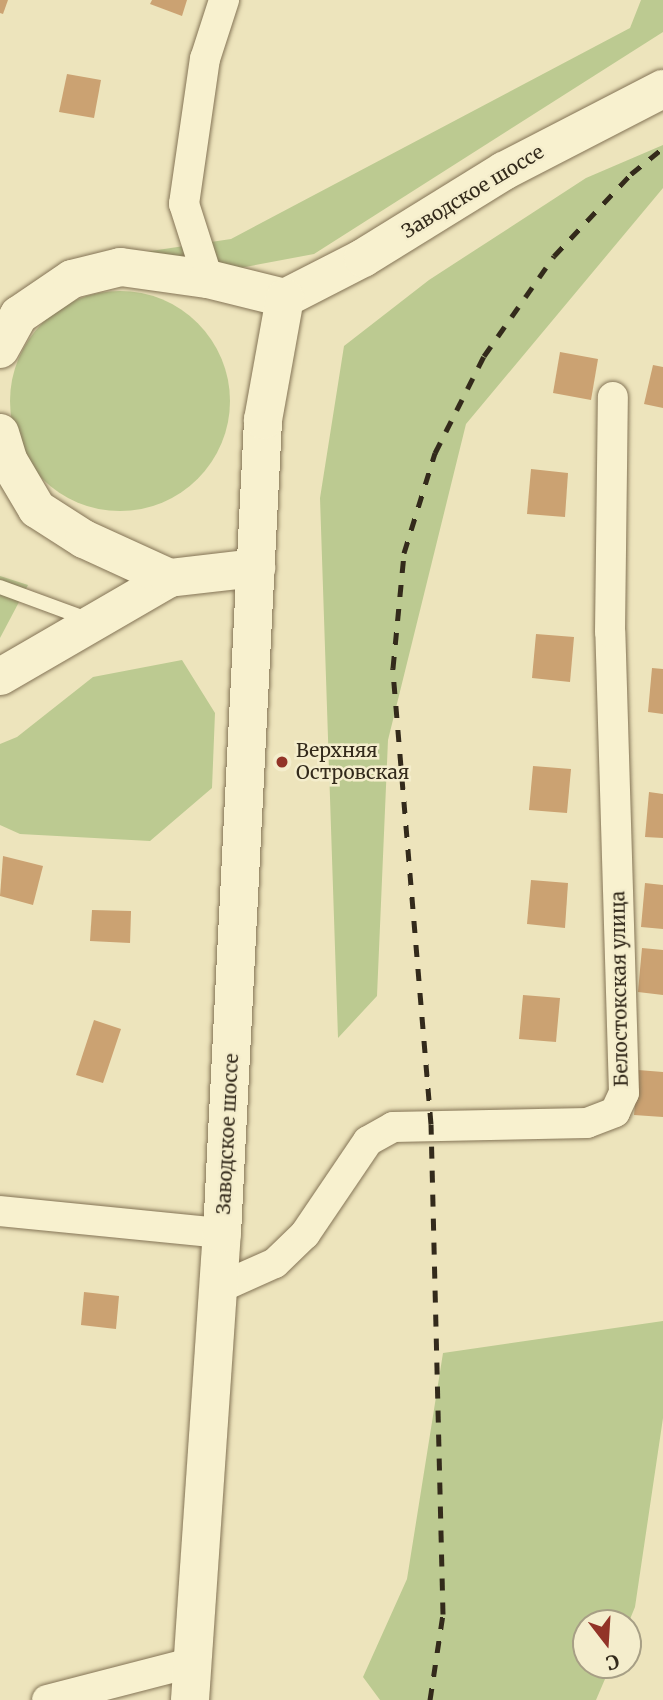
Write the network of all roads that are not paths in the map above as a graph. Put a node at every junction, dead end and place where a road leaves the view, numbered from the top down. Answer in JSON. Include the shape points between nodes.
{"nodes":[{"id":1,"x":224,"y":0,"type":"edge"},
{"id":2,"x":663,"y":89,"type":"edge"},
{"id":3,"x":208,"y":279,"type":"junction"},
{"id":4,"x":285,"y":298,"type":"junction"},
{"id":5,"x":0,"y":349,"type":"edge"},
{"id":6,"x":613,"y":397,"type":"dead end"},
{"id":7,"x":0,"y":433,"type":"edge"},
{"id":8,"x":256,"y":568,"type":"junction"},
{"id":9,"x":169,"y":578,"type":"junction"},
{"id":10,"x":0,"y":587,"type":"edge"},
{"id":11,"x":95,"y":621,"type":"junction"},
{"id":12,"x":0,"y":676,"type":"edge"},
{"id":13,"x":0,"y":1211,"type":"edge"},
{"id":14,"x":222,"y":1233,"type":"junction"},
{"id":15,"x":219,"y":1288,"type":"junction"},
{"id":16,"x":194,"y":1662,"type":"junction"},
{"id":17,"x":47,"y":1700,"type":"edge"},
{"id":18,"x":190,"y":1700,"type":"edge"}],
"edges":[{"from":1,"to":3,"type":"street","via":[[205,59],[184,204]]},
{"from":2,"to":4,"type":"main road","name":"Заводское шоссе","via":[[504,171],[363,258]]},
{"from":3,"to":4,"type":"main road"},
{"from":3,"to":5,"type":"main road","via":[[121,267],[72,279],[19,315]]},
{"from":4,"to":8,"type":"main road","name":"Заводское шоссе","via":[[263,420]]},
{"from":6,"to":15,"type":"street","name":"Белостокская улица","via":[[610,632],[624,1093],[615,1112],[587,1123],[393,1127],[368,1141],[305,1234],[275,1263]]},
{"from":7,"to":9,"type":"main road","via":[[8,460],[37,509],[84,539]]},
{"from":8,"to":9,"type":"main road"},
{"from":8,"to":14,"type":"main road","name":"Заводское шоссе"},
{"from":9,"to":11,"type":"street"},
{"from":10,"to":11,"type":"lane"},
{"from":11,"to":12,"type":"street"},
{"from":13,"to":14,"type":"street"},
{"from":14,"to":15,"type":"main road","name":"Заводское шоссе"},
{"from":15,"to":16,"type":"main road","name":"Заводское шоссе"},
{"from":16,"to":17,"type":"street"},
{"from":16,"to":18,"type":"main road","name":"Заводское шоссе"}]}
